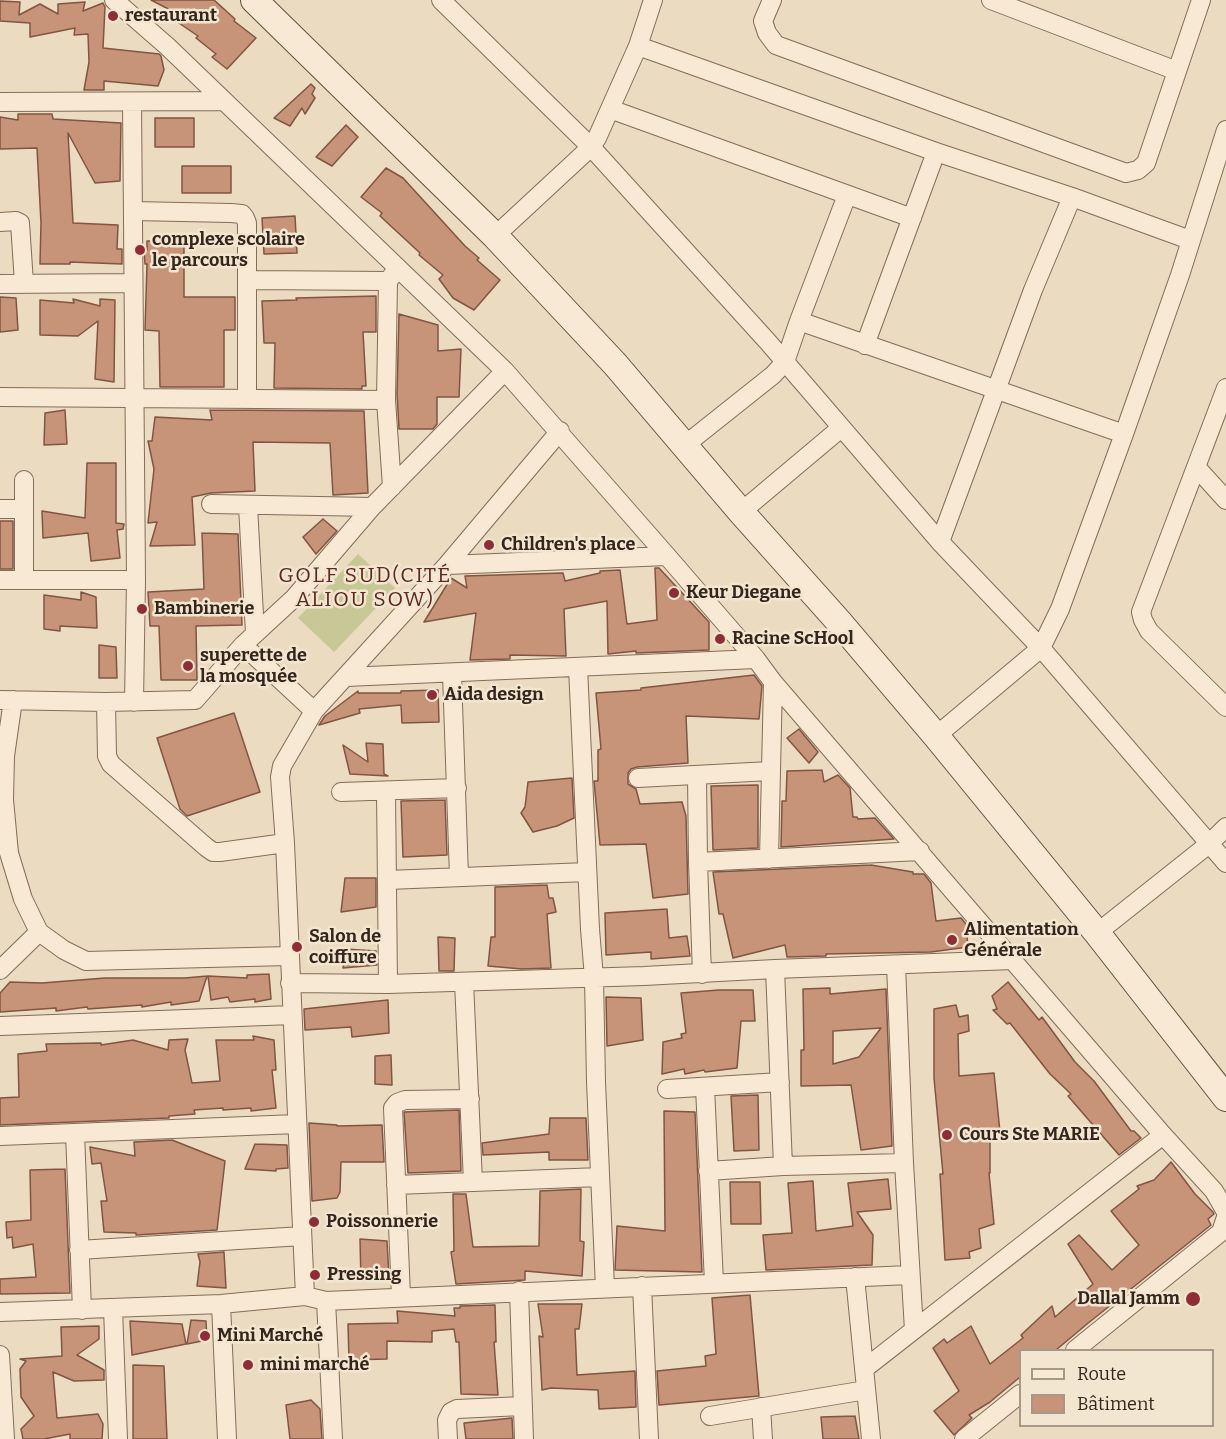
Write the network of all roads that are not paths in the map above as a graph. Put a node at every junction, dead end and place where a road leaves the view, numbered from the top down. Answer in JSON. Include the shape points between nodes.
{"nodes":[{"id":1,"x":114,"y":0,"type":"edge"},
{"id":2,"x":254,"y":0,"type":"edge"},
{"id":3,"x":441,"y":0,"type":"edge"},
{"id":4,"x":654,"y":0,"type":"edge"},
{"id":5,"x":772,"y":0,"type":"edge"},
{"id":6,"x":991,"y":0,"type":"edge"},
{"id":7,"x":1202,"y":0,"type":"edge"},
{"id":8,"x":638,"y":46,"type":"junction"},
{"id":9,"x":1177,"y":71,"type":"junction"},
{"id":10,"x":224,"y":101,"type":"junction"},
{"id":11,"x":0,"y":102,"type":"edge"},
{"id":12,"x":132,"y":102,"type":"junction"},
{"id":13,"x":610,"y":109,"type":"junction"},
{"id":14,"x":1226,"y":130,"type":"edge"},
{"id":15,"x":591,"y":147,"type":"junction"},
{"id":16,"x":936,"y":152,"type":"junction"},
{"id":17,"x":847,"y":195,"type":"junction"},
{"id":18,"x":1072,"y":197,"type":"junction"},
{"id":19,"x":133,"y":211,"type":"junction"},
{"id":20,"x":912,"y":218,"type":"junction"},
{"id":21,"x":0,"y":222,"type":"edge"},
{"id":22,"x":495,"y":236,"type":"junction"},
{"id":23,"x":1190,"y":240,"type":"junction"},
{"id":24,"x":393,"y":275,"type":"junction"},
{"id":25,"x":248,"y":280,"type":"junction"},
{"id":26,"x":133,"y":283,"type":"junction"},
{"id":27,"x":0,"y":284,"type":"edge"},
{"id":28,"x":24,"y":284,"type":"junction"},
{"id":29,"x":799,"y":321,"type":"junction"},
{"id":30,"x":865,"y":345,"type":"junction"},
{"id":31,"x":784,"y":362,"type":"junction"},
{"id":32,"x":505,"y":371,"type":"junction"},
{"id":33,"x":1226,"y":388,"type":"edge"},
{"id":34,"x":997,"y":389,"type":"junction"},
{"id":35,"x":0,"y":397,"type":"edge"},
{"id":36,"x":247,"y":398,"type":"junction"},
{"id":37,"x":134,"y":399,"type":"junction"},
{"id":38,"x":386,"y":399,"type":"junction"},
{"id":39,"x":841,"y":428,"type":"junction"},
{"id":40,"x":560,"y":431,"type":"junction"},
{"id":41,"x":1124,"y":435,"type":"junction"},
{"id":42,"x":685,"y":445,"type":"junction"},
{"id":43,"x":1197,"y":468,"type":"junction"},
{"id":44,"x":24,"y":480,"type":"dead end"},
{"id":45,"x":392,"y":486,"type":"junction"},
{"id":46,"x":1226,"y":500,"type":"edge"},
{"id":47,"x":211,"y":504,"type":"dead end"},
{"id":48,"x":248,"y":506,"type":"junction"},
{"id":49,"x":372,"y":507,"type":"junction"},
{"id":50,"x":0,"y":509,"type":"edge"},
{"id":51,"x":23,"y":509,"type":"junction"},
{"id":52,"x":741,"y":512,"type":"junction"},
{"id":53,"x":940,"y":542,"type":"junction"},
{"id":54,"x":668,"y":556,"type":"junction"},
{"id":55,"x":447,"y":565,"type":"junction"},
{"id":56,"x":0,"y":580,"type":"edge"},
{"id":57,"x":24,"y":580,"type":"junction"},
{"id":58,"x":135,"y":580,"type":"junction"},
{"id":59,"x":249,"y":639,"type":"junction"},
{"id":60,"x":1041,"y":648,"type":"junction"},
{"id":61,"x":756,"y":659,"type":"junction"},
{"id":62,"x":578,"y":667,"type":"junction"},
{"id":63,"x":452,"y":674,"type":"junction"},
{"id":64,"x":346,"y":677,"type":"junction"},
{"id":65,"x":773,"y":682,"type":"junction"},
{"id":66,"x":7,"y":700,"type":"edge"},
{"id":67,"x":106,"y":702,"type":"junction"},
{"id":68,"x":134,"y":702,"type":"junction"},
{"id":69,"x":1226,"y":707,"type":"edge"},
{"id":70,"x":314,"y":711,"type":"junction"},
{"id":71,"x":936,"y":736,"type":"junction"},
{"id":72,"x":770,"y":771,"type":"junction"},
{"id":73,"x":698,"y":776,"type":"junction"},
{"id":74,"x":638,"y":778,"type":"dead end"},
{"id":75,"x":457,"y":788,"type":"junction"},
{"id":76,"x":386,"y":791,"type":"junction"},
{"id":77,"x":341,"y":792,"type":"dead end"},
{"id":78,"x":1226,"y":827,"type":"edge"},
{"id":79,"x":285,"y":843,"type":"junction"},
{"id":80,"x":1209,"y":844,"type":"junction"},
{"id":81,"x":920,"y":851,"type":"junction"},
{"id":82,"x":769,"y":859,"type":"junction"},
{"id":83,"x":698,"y":862,"type":"junction"},
{"id":84,"x":1226,"y":863,"type":"edge"},
{"id":85,"x":587,"y":872,"type":"junction"},
{"id":86,"x":459,"y":877,"type":"junction"},
{"id":87,"x":388,"y":880,"type":"junction"},
{"id":88,"x":39,"y":932,"type":"junction"},
{"id":89,"x":1097,"y":933,"type":"junction"},
{"id":90,"x":289,"y":956,"type":"junction"},
{"id":91,"x":1013,"y":960,"type":"junction"},
{"id":92,"x":896,"y":965,"type":"junction"},
{"id":93,"x":775,"y":969,"type":"junction"},
{"id":94,"x":0,"y":970,"type":"edge"},
{"id":95,"x":702,"y":974,"type":"junction"},
{"id":96,"x":594,"y":978,"type":"junction"},
{"id":97,"x":464,"y":982,"type":"junction"},
{"id":98,"x":290,"y":983,"type":"junction"},
{"id":99,"x":388,"y":984,"type":"junction"},
{"id":100,"x":292,"y":1015,"type":"junction"},
{"id":101,"x":0,"y":1026,"type":"edge"},
{"id":102,"x":780,"y":1082,"type":"junction"},
{"id":103,"x":705,"y":1087,"type":"junction"},
{"id":104,"x":667,"y":1089,"type":"dead end"},
{"id":105,"x":1226,"y":1098,"type":"edge"},
{"id":106,"x":470,"y":1099,"type":"junction"},
{"id":107,"x":296,"y":1124,"type":"junction"},
{"id":108,"x":75,"y":1133,"type":"junction"},
{"id":109,"x":1163,"y":1135,"type":"junction"},
{"id":110,"x":0,"y":1136,"type":"edge"},
{"id":111,"x":904,"y":1163,"type":"junction"},
{"id":112,"x":783,"y":1166,"type":"junction"},
{"id":113,"x":708,"y":1171,"type":"junction"},
{"id":114,"x":600,"y":1177,"type":"junction"},
{"id":115,"x":473,"y":1182,"type":"junction"},
{"id":116,"x":396,"y":1185,"type":"junction"},
{"id":117,"x":1226,"y":1212,"type":"edge"},
{"id":118,"x":1226,"y":1216,"type":"edge"},
{"id":119,"x":302,"y":1236,"type":"junction"},
{"id":120,"x":79,"y":1250,"type":"junction"},
{"id":121,"x":909,"y":1275,"type":"junction"},
{"id":122,"x":855,"y":1277,"type":"junction"},
{"id":123,"x":714,"y":1283,"type":"junction"},
{"id":124,"x":642,"y":1286,"type":"junction"},
{"id":125,"x":605,"y":1288,"type":"junction"},
{"id":126,"x":519,"y":1291,"type":"junction"},
{"id":127,"x":305,"y":1296,"type":"junction"},
{"id":128,"x":401,"y":1296,"type":"junction"},
{"id":129,"x":326,"y":1301,"type":"junction"},
{"id":130,"x":221,"y":1304,"type":"junction"},
{"id":131,"x":112,"y":1309,"type":"junction"},
{"id":132,"x":82,"y":1310,"type":"junction"},
{"id":133,"x":0,"y":1312,"type":"edge"},
{"id":134,"x":914,"y":1330,"type":"junction"},
{"id":135,"x":1076,"y":1349,"type":"edge"},
{"id":136,"x":0,"y":1355,"type":"edge"},
{"id":137,"x":864,"y":1370,"type":"junction"},
{"id":138,"x":866,"y":1390,"type":"junction"},
{"id":139,"x":1019,"y":1395,"type":"edge"},
{"id":140,"x":522,"y":1406,"type":"junction"},
{"id":141,"x":761,"y":1407,"type":"junction"},
{"id":142,"x":710,"y":1416,"type":"dead end"},
{"id":143,"x":5,"y":1439,"type":"edge"},
{"id":144,"x":118,"y":1439,"type":"edge"},
{"id":145,"x":227,"y":1439,"type":"edge"},
{"id":146,"x":333,"y":1439,"type":"edge"},
{"id":147,"x":448,"y":1439,"type":"edge"},
{"id":148,"x":524,"y":1439,"type":"edge"},
{"id":149,"x":649,"y":1439,"type":"edge"},
{"id":150,"x":763,"y":1439,"type":"edge"},
{"id":151,"x":871,"y":1439,"type":"edge"},
{"id":152,"x":964,"y":1439,"type":"edge"}],
"edges":[{"from":1,"to":10,"type":"street"},
{"from":2,"to":22,"type":"main road"},
{"from":3,"to":15,"type":"street"},
{"from":4,"to":8,"type":"street"},
{"from":5,"to":9,"type":"street","via":[[763,21],[776,45],[1126,173],[1138,171],[1146,163]]},
{"from":6,"to":9,"type":"street"},
{"from":7,"to":9,"type":"street"},
{"from":8,"to":13,"type":"street"},
{"from":8,"to":16,"type":"street"},
{"from":10,"to":12,"type":"street"},
{"from":10,"to":24,"type":"street"},
{"from":11,"to":12,"type":"street"},
{"from":12,"to":19,"type":"street"},
{"from":13,"to":15,"type":"street"},
{"from":13,"to":17,"type":"street"},
{"from":14,"to":23,"type":"street"},
{"from":15,"to":22,"type":"street"},
{"from":15,"to":31,"type":"street"},
{"from":16,"to":18,"type":"street"},
{"from":16,"to":20,"type":"street"},
{"from":17,"to":20,"type":"street"},
{"from":17,"to":29,"type":"street"},
{"from":18,"to":23,"type":"street"},
{"from":18,"to":34,"type":"street"},
{"from":19,"to":25,"type":"street","via":[[242,214],[248,223]]},
{"from":19,"to":26,"type":"street"},
{"from":20,"to":30,"type":"street"},
{"from":21,"to":28,"type":"street","via":[[20,223]]},
{"from":22,"to":42,"type":"main road"},
{"from":23,"to":41,"type":"street"},
{"from":24,"to":25,"type":"street"},
{"from":24,"to":32,"type":"street"},
{"from":24,"to":38,"type":"street"},
{"from":25,"to":36,"type":"street"},
{"from":26,"to":28,"type":"street"},
{"from":26,"to":37,"type":"street"},
{"from":27,"to":28,"type":"street"},
{"from":29,"to":30,"type":"street"},
{"from":29,"to":31,"type":"street"},
{"from":30,"to":34,"type":"street"},
{"from":31,"to":39,"type":"street"},
{"from":31,"to":42,"type":"street"},
{"from":32,"to":40,"type":"street"},
{"from":32,"to":45,"type":"street"},
{"from":33,"to":43,"type":"street"},
{"from":34,"to":41,"type":"street"},
{"from":34,"to":53,"type":"street"},
{"from":35,"to":37,"type":"street"},
{"from":36,"to":37,"type":"street"},
{"from":36,"to":38,"type":"street"},
{"from":37,"to":58,"type":"street"},
{"from":38,"to":45,"type":"street"},
{"from":39,"to":52,"type":"street"},
{"from":39,"to":53,"type":"street"},
{"from":40,"to":54,"type":"street"},
{"from":40,"to":55,"type":"street"},
{"from":41,"to":60,"type":"street"},
{"from":42,"to":52,"type":"main road"},
{"from":43,"to":46,"type":"street"},
{"from":43,"to":69,"type":"street","via":[[1141,612],[1149,631]]},
{"from":44,"to":51,"type":"street"},
{"from":45,"to":49,"type":"street"},
{"from":47,"to":48,"type":"street"},
{"from":48,"to":49,"type":"street"},
{"from":48,"to":59,"type":"street"},
{"from":49,"to":59,"type":"street","via":[[294,598]]},
{"from":50,"to":51,"type":"street"},
{"from":51,"to":57,"type":"street"},
{"from":52,"to":71,"type":"main road"},
{"from":53,"to":60,"type":"street"},
{"from":54,"to":55,"type":"street"},
{"from":54,"to":61,"type":"street"},
{"from":55,"to":64,"type":"street"},
{"from":56,"to":57,"type":"street"},
{"from":57,"to":58,"type":"street"},
{"from":58,"to":68,"type":"street"},
{"from":59,"to":68,"type":"street","via":[[195,700]]},
{"from":59,"to":70,"type":"street"},
{"from":60,"to":71,"type":"street"},
{"from":60,"to":80,"type":"street"},
{"from":61,"to":62,"type":"street"},
{"from":61,"to":65,"type":"street"},
{"from":62,"to":63,"type":"street"},
{"from":62,"to":85,"type":"street"},
{"from":63,"to":64,"type":"street"},
{"from":63,"to":75,"type":"street"},
{"from":64,"to":70,"type":"street"},
{"from":65,"to":72,"type":"street"},
{"from":65,"to":81,"type":"street"},
{"from":66,"to":67,"type":"street"},
{"from":66,"to":88,"type":"street","via":[[4,800],[9,853],[23,899]]},
{"from":67,"to":68,"type":"street"},
{"from":67,"to":79,"type":"street","via":[[107,756],[111,764],[206,847],[220,852]]},
{"from":70,"to":79,"type":"street","via":[[282,766]]},
{"from":71,"to":89,"type":"main road"},
{"from":72,"to":73,"type":"street"},
{"from":72,"to":82,"type":"street"},
{"from":73,"to":74,"type":"street"},
{"from":73,"to":83,"type":"street"},
{"from":75,"to":76,"type":"street"},
{"from":75,"to":86,"type":"street"},
{"from":76,"to":77,"type":"street"},
{"from":76,"to":87,"type":"street"},
{"from":78,"to":80,"type":"street"},
{"from":79,"to":90,"type":"street"},
{"from":80,"to":84,"type":"street"},
{"from":80,"to":89,"type":"street"},
{"from":81,"to":82,"type":"street"},
{"from":81,"to":91,"type":"street"},
{"from":82,"to":83,"type":"street"},
{"from":83,"to":95,"type":"street"},
{"from":85,"to":86,"type":"street"},
{"from":85,"to":96,"type":"street"},
{"from":86,"to":87,"type":"street"},
{"from":87,"to":99,"type":"street"},
{"from":88,"to":90,"type":"street","via":[[86,961]]},
{"from":88,"to":94,"type":"street"},
{"from":89,"to":105,"type":"main road"},
{"from":90,"to":98,"type":"street"},
{"from":91,"to":92,"type":"street"},
{"from":91,"to":109,"type":"street"},
{"from":92,"to":93,"type":"street"},
{"from":92,"to":111,"type":"street"},
{"from":93,"to":95,"type":"street"},
{"from":93,"to":102,"type":"street"},
{"from":95,"to":96,"type":"street"},
{"from":96,"to":97,"type":"street"},
{"from":96,"to":114,"type":"street"},
{"from":97,"to":99,"type":"street"},
{"from":97,"to":106,"type":"street"},
{"from":98,"to":99,"type":"street"},
{"from":98,"to":100,"type":"street"},
{"from":100,"to":101,"type":"street"},
{"from":100,"to":107,"type":"street"},
{"from":102,"to":103,"type":"street"},
{"from":102,"to":112,"type":"street"},
{"from":103,"to":104,"type":"street"},
{"from":103,"to":113,"type":"street"},
{"from":106,"to":115,"type":"street"},
{"from":106,"to":116,"type":"street","via":[[396,1103]]},
{"from":107,"to":108,"type":"street"},
{"from":107,"to":119,"type":"street"},
{"from":108,"to":110,"type":"street"},
{"from":108,"to":120,"type":"street"},
{"from":109,"to":117,"type":"street","via":[[1214,1191]]},
{"from":109,"to":134,"type":"street"},
{"from":111,"to":112,"type":"street"},
{"from":111,"to":121,"type":"street"},
{"from":112,"to":113,"type":"street"},
{"from":113,"to":123,"type":"street"},
{"from":114,"to":115,"type":"street"},
{"from":114,"to":125,"type":"street"},
{"from":115,"to":116,"type":"street"},
{"from":116,"to":128,"type":"street"},
{"from":118,"to":135,"type":"street","via":[[1221,1232]]},
{"from":119,"to":120,"type":"street"},
{"from":119,"to":127,"type":"street"},
{"from":120,"to":132,"type":"street"},
{"from":121,"to":122,"type":"street"},
{"from":121,"to":134,"type":"street"},
{"from":122,"to":123,"type":"street"},
{"from":122,"to":137,"type":"street"},
{"from":123,"to":124,"type":"street"},
{"from":124,"to":125,"type":"street"},
{"from":124,"to":149,"type":"street"},
{"from":125,"to":126,"type":"street"},
{"from":126,"to":128,"type":"street"},
{"from":126,"to":140,"type":"street"},
{"from":127,"to":129,"type":"street"},
{"from":127,"to":130,"type":"street"},
{"from":128,"to":129,"type":"street"},
{"from":129,"to":146,"type":"street"},
{"from":130,"to":131,"type":"street"},
{"from":130,"to":145,"type":"street"},
{"from":131,"to":132,"type":"street"},
{"from":131,"to":144,"type":"street"},
{"from":132,"to":133,"type":"street"},
{"from":134,"to":137,"type":"street"},
{"from":136,"to":143,"type":"street"},
{"from":137,"to":138,"type":"street"},
{"from":138,"to":141,"type":"street"},
{"from":138,"to":151,"type":"street"},
{"from":139,"to":152,"type":"street"},
{"from":140,"to":147,"type":"street","via":[[457,1409],[447,1420]]},
{"from":140,"to":148,"type":"street"},
{"from":141,"to":142,"type":"street"},
{"from":141,"to":150,"type":"street"}]}
